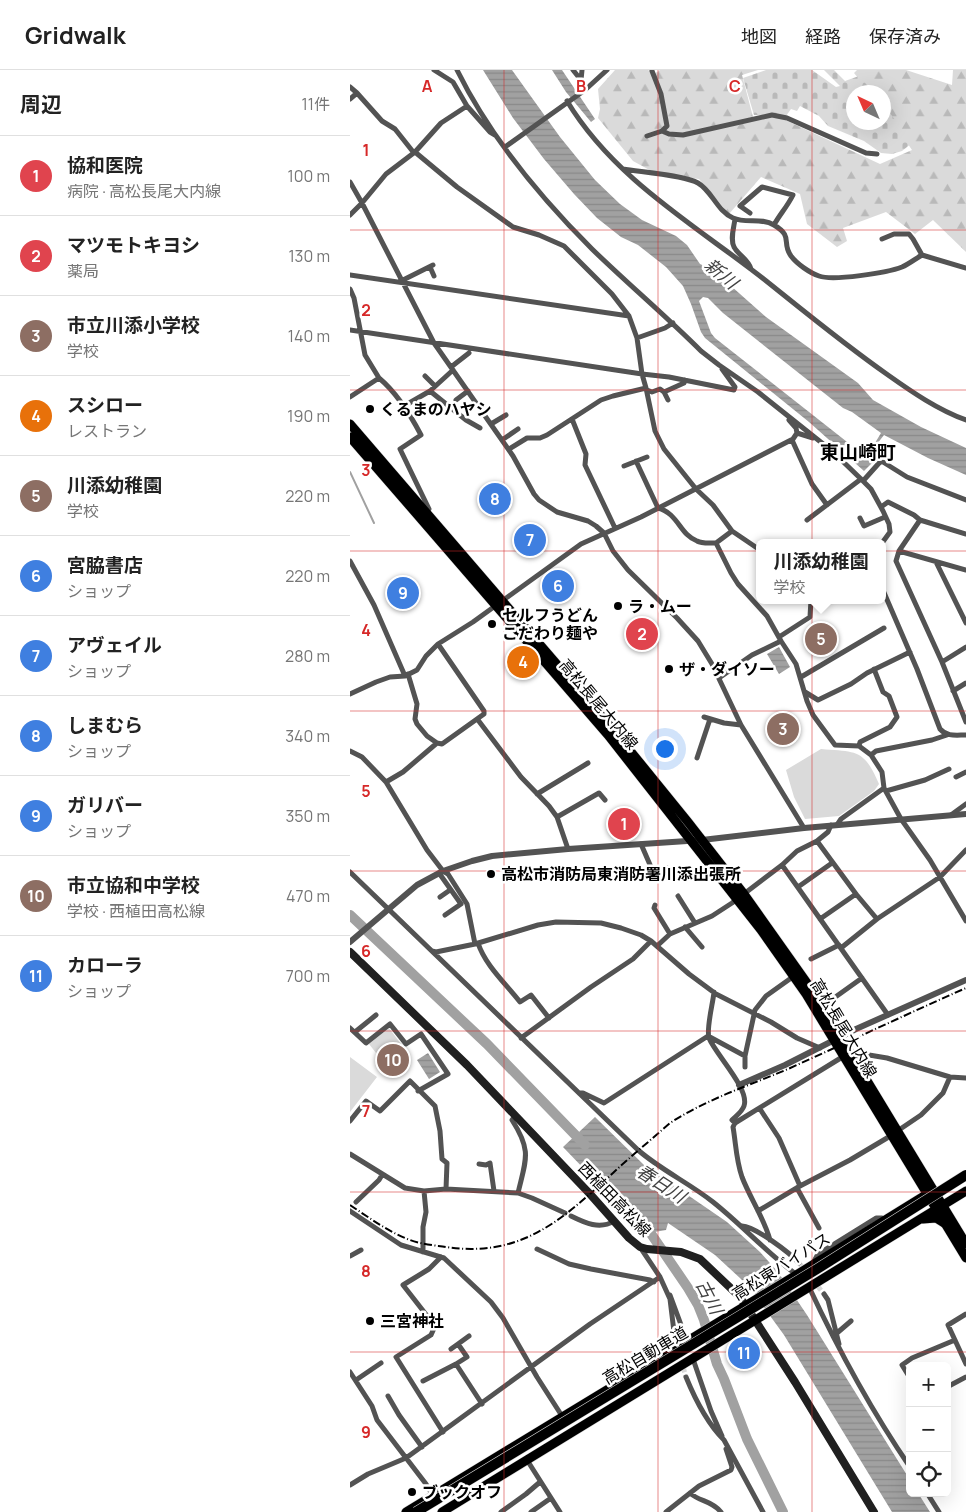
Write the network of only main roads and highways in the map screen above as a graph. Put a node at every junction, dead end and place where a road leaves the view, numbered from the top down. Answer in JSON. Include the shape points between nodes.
{"nodes":[{"id":1,"x":350,"y":424,"type":"edge"},
{"id":2,"x":350,"y":437,"type":"edge"},
{"id":3,"x":499,"y":603,"type":"junction"},
{"id":4,"x":350,"y":952,"type":"edge"},
{"id":5,"x":838,"y":1038,"type":"junction"},
{"id":6,"x":966,"y":1169,"type":"edge"},
{"id":7,"x":966,"y":1175,"type":"edge"},
{"id":8,"x":966,"y":1182,"type":"edge"},
{"id":9,"x":966,"y":1191,"type":"edge"},
{"id":10,"x":930,"y":1192,"type":"junction"},
{"id":11,"x":939,"y":1207,"type":"junction"},
{"id":12,"x":920,"y":1219,"type":"junction"},
{"id":13,"x":944,"y":1223,"type":"junction"},
{"id":14,"x":966,"y":1244,"type":"edge"},
{"id":15,"x":966,"y":1258,"type":"edge"},
{"id":16,"x":748,"y":1304,"type":"junction"},
{"id":17,"x":758,"y":1318,"type":"junction"},
{"id":18,"x":444,"y":1511,"type":"edge"},
{"id":19,"x":406,"y":1512,"type":"edge"},
{"id":20,"x":416,"y":1512,"type":"edge"},
{"id":21,"x":428,"y":1512,"type":"edge"},
{"id":22,"x":874,"y":1512,"type":"edge"}],
"edges":[{"from":1,"to":3,"type":"main road","name":"高松長尾大内線"},
{"from":2,"to":3,"type":"main road","name":"高松長尾大内線"},
{"from":3,"to":5,"type":"main road","name":"高松長尾大内線","via":[[690,840]]},
{"from":3,"to":5,"type":"main road","name":"高松長尾大内線","via":[[610,726],[702,840],[798,969]]},
{"from":4,"to":16,"type":"main road","name":"西植田高松線","via":[[428,1027],[643,1248],[681,1252],[700,1259]]},
{"from":5,"to":10,"type":"main road","name":"高松長尾大内線"},
{"from":6,"to":10,"type":"main road","name":"高松東バイパス"},
{"from":7,"to":20,"type":"highway","name":"高松自動車道","bridge":true},
{"from":8,"to":21,"type":"highway","name":"高松自動車道"},
{"from":9,"to":11,"type":"main road","name":"高松東バイパス"},
{"from":10,"to":11,"type":"main road","name":"高松長尾大内線"},
{"from":10,"to":16,"type":"main road","name":"高松東バイパス"},
{"from":11,"to":12,"type":"main road","name":"高松東バイパス"},
{"from":11,"to":13,"type":"main road","name":"高松長尾大内線"},
{"from":11,"to":14,"type":"main road","name":"高松長尾大内線"},
{"from":12,"to":13,"type":"main road","via":[[936,1218]]},
{"from":12,"to":17,"type":"main road","name":"高松東バイパス"},
{"from":13,"to":15,"type":"main road","name":"高松長尾大内線"},
{"from":16,"to":17,"type":"main road","name":"西植田高松線"},
{"from":16,"to":19,"type":"main road","name":"高松東バイパス"},
{"from":17,"to":18,"type":"main road","name":"高松東バイパス"},
{"from":17,"to":22,"type":"main road","name":"西植田高松線"}]}
